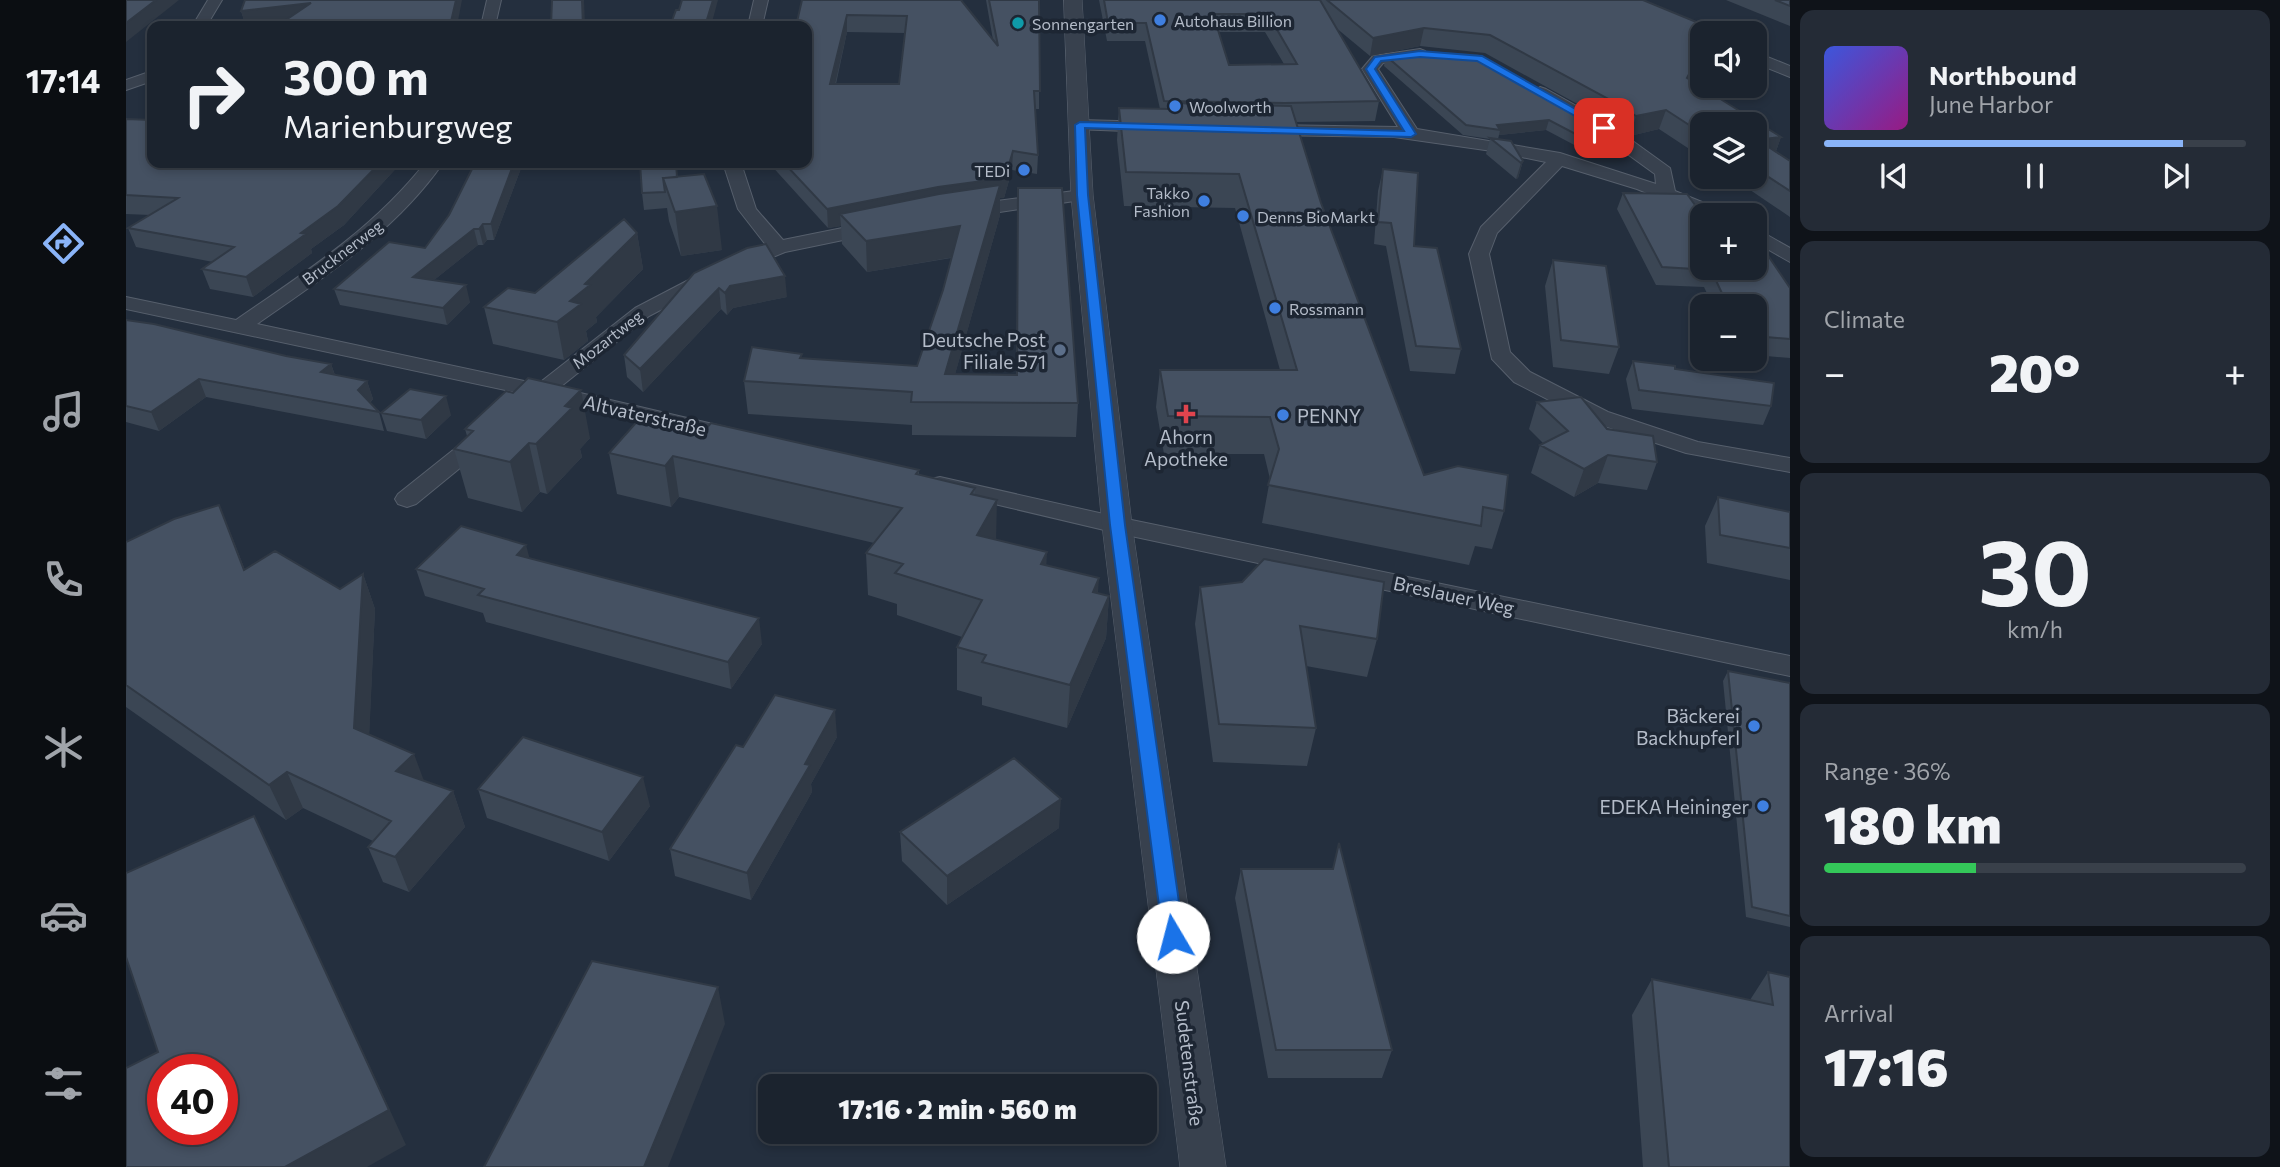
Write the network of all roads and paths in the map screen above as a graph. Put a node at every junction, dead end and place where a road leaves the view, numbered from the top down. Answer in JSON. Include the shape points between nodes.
{"nodes":[{"id":1,"x":215,"y":0,"type":"edge"},
{"id":2,"x":494,"y":0,"type":"edge"},
{"id":3,"x":761,"y":0,"type":"edge"},
{"id":4,"x":1073,"y":0,"type":"edge"},
{"id":5,"x":203,"y":21,"type":"edge"},
{"id":6,"x":489,"y":21,"type":"edge"},
{"id":7,"x":756,"y":21,"type":"edge"},
{"id":8,"x":1432,"y":55,"type":"edge"},
{"id":9,"x":1767,"y":62,"type":"edge"},
{"id":10,"x":1790,"y":72,"type":"edge"},
{"id":11,"x":147,"y":78,"type":"edge"},
{"id":12,"x":1524,"y":83,"type":"edge"},
{"id":13,"x":126,"y":85,"type":"edge"},
{"id":14,"x":1080,"y":125,"type":"junction"},
{"id":15,"x":1177,"y":127,"type":"edge"},
{"id":16,"x":1245,"y":129,"type":"edge"},
{"id":17,"x":1411,"y":134,"type":"junction"},
{"id":18,"x":1560,"y":158,"type":"junction"},
{"id":19,"x":430,"y":168,"type":"edge"},
{"id":20,"x":733,"y":168,"type":"edge"},
{"id":21,"x":1666,"y":191,"type":"junction"},
{"id":22,"x":1082,"y":195,"type":"junction"},
{"id":23,"x":1692,"y":203,"type":"edge"},
{"id":24,"x":952,"y":213,"type":"edge"},
{"id":25,"x":901,"y":222,"type":"edge"},
{"id":26,"x":1767,"y":242,"type":"edge"},
{"id":27,"x":779,"y":247,"type":"junction"},
{"id":28,"x":1790,"y":256,"type":"edge"},
{"id":29,"x":126,"y":303,"type":"edge"},
{"id":30,"x":238,"y":328,"type":"junction"},
{"id":31,"x":541,"y":391,"type":"junction"},
{"id":32,"x":759,"y":442,"type":"edge"},
{"id":33,"x":1790,"y":465,"type":"edge"},
{"id":34,"x":920,"y":479,"type":"edge"},
{"id":35,"x":407,"y":499,"type":"dead end"},
{"id":36,"x":1117,"y":525,"type":"junction"},
{"id":37,"x":1790,"y":666,"type":"edge"},
{"id":38,"x":1203,"y":1167,"type":"edge"}],
"edges":[{"from":1,"to":5,"type":"street"},
{"from":2,"to":6,"type":"street"},
{"from":3,"to":7,"type":"street"},
{"from":4,"to":14,"type":"street","name":"Sudetenstraße"},
{"from":8,"to":17,"type":"street","via":[[1378,59],[1370,69]]},
{"from":9,"to":10,"type":"street"},
{"from":11,"to":13,"type":"street"},
{"from":12,"to":21,"type":"street","via":[[1604,128],[1664,172]]},
{"from":14,"to":15,"type":"street"},
{"from":14,"to":22,"type":"street","name":"Sudetenstraße"},
{"from":16,"to":17,"type":"street"},
{"from":17,"to":18,"type":"street"},
{"from":18,"to":21,"type":"street"},
{"from":18,"to":33,"type":"street","via":[[1488,231],[1479,254],[1500,354],[1522,377],[1612,422],[1694,448]]},
{"from":19,"to":30,"type":"street","name":"Brucknerweg","via":[[394,211],[356,244]]},
{"from":20,"to":27,"type":"street","via":[[741,202],[758,228]]},
{"from":21,"to":23,"type":"street"},
{"from":22,"to":24,"type":"street"},
{"from":22,"to":36,"type":"street","name":"Sudetenstraße"},
{"from":25,"to":27,"type":"street","name":"Mozartweg"},
{"from":26,"to":28,"type":"street"},
{"from":27,"to":31,"type":"street","name":"Mozartweg","via":[[642,312]]},
{"from":29,"to":30,"type":"street","name":"Altvaterstraße"},
{"from":30,"to":31,"type":"street","name":"Altvaterstraße"},
{"from":31,"to":32,"type":"street","name":"Altvaterstraße"},
{"from":31,"to":35,"type":"street"},
{"from":34,"to":36,"type":"street"},
{"from":36,"to":37,"type":"street","name":"Breslauer Weg"},
{"from":36,"to":38,"type":"street","name":"Sudetenstraße"}]}
